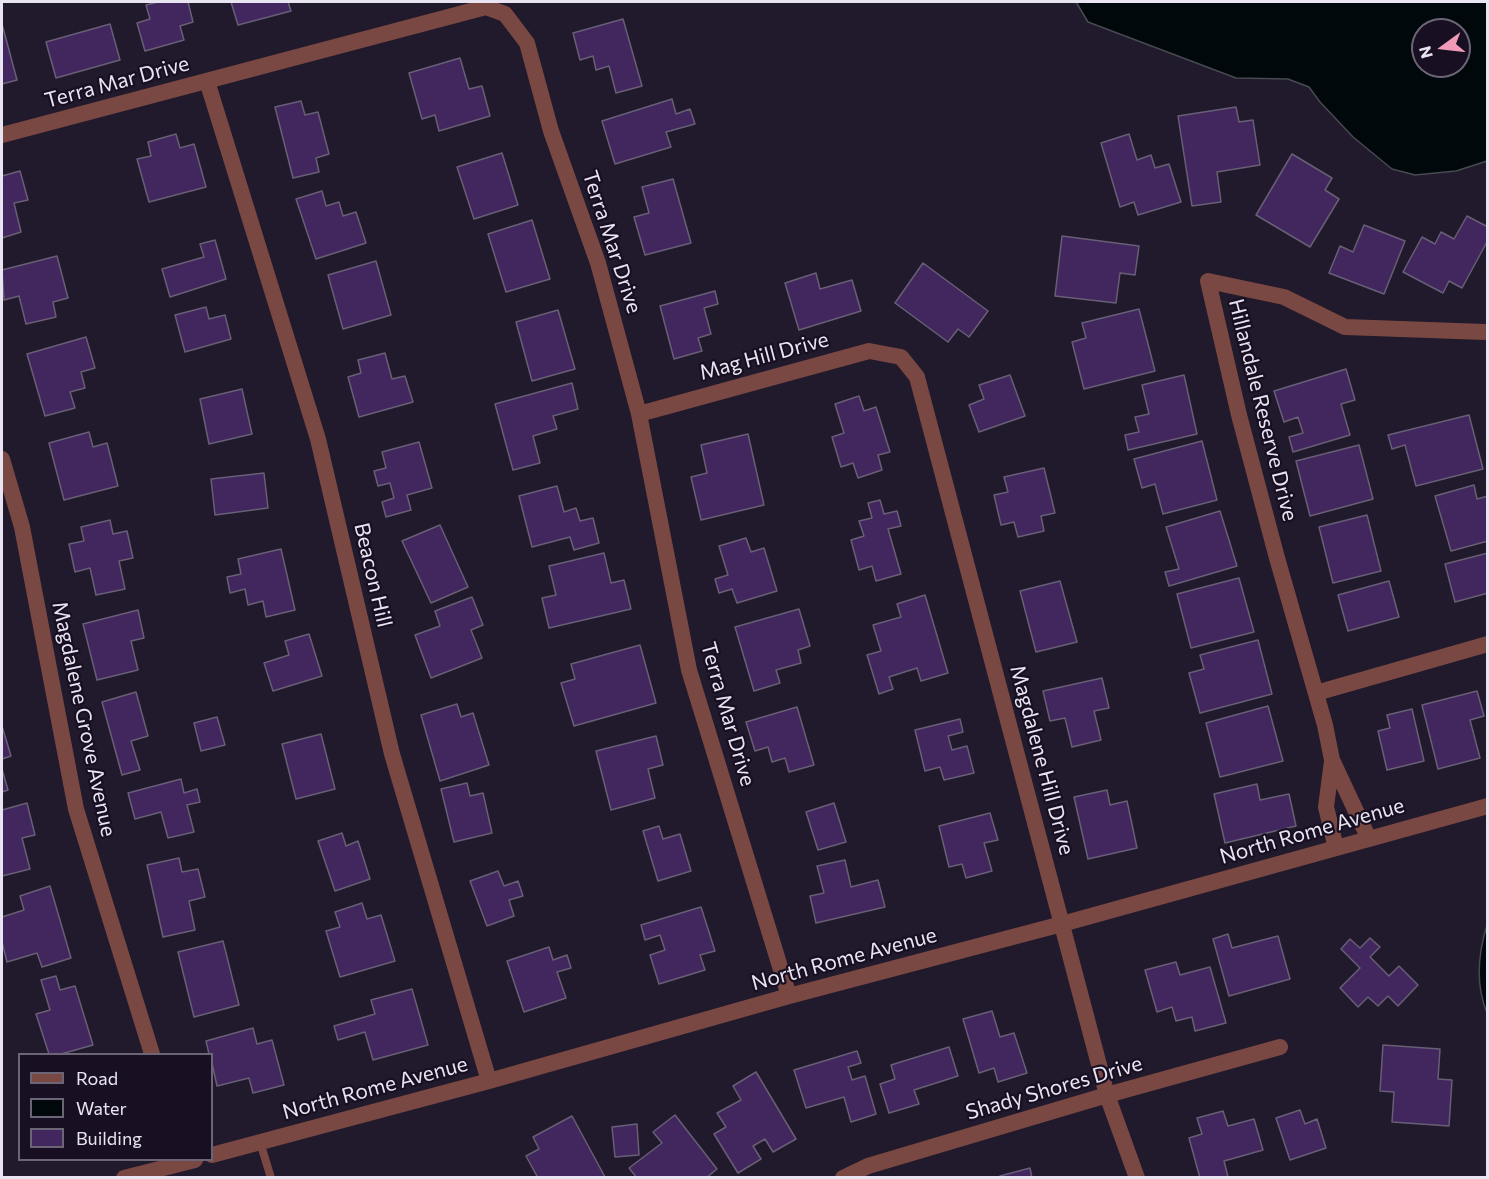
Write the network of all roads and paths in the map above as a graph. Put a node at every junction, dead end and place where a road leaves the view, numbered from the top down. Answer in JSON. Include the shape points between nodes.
{"nodes":[{"id":1,"x":207,"y":81,"type":"junction"},
{"id":2,"x":2,"y":135,"type":"edge"},
{"id":3,"x":1487,"y":333,"type":"edge"},
{"id":4,"x":902,"y":357,"type":"joint"},
{"id":5,"x":639,"y":414,"type":"junction"},
{"id":6,"x":2,"y":459,"type":"edge"},
{"id":7,"x":1488,"y":644,"type":"edge"},
{"id":8,"x":1316,"y":693,"type":"junction"},
{"id":9,"x":1332,"y":760,"type":"junction"},
{"id":10,"x":1488,"y":806,"type":"edge"},
{"id":11,"x":1369,"y":839,"type":"junction"},
{"id":12,"x":1336,"y":848,"type":"junction"},
{"id":13,"x":1062,"y":924,"type":"junction"},
{"id":14,"x":789,"y":996,"type":"junction"},
{"id":15,"x":1280,"y":1047,"type":"dead end"},
{"id":16,"x":152,"y":1053,"type":"edge"},
{"id":17,"x":489,"y":1081,"type":"junction"},
{"id":18,"x":1107,"y":1095,"type":"junction"},
{"id":19,"x":260,"y":1142,"type":"junction"},
{"id":20,"x":213,"y":1155,"type":"edge"},
{"id":21,"x":184,"y":1161,"type":"edge"},
{"id":22,"x":124,"y":1178,"type":"edge"},
{"id":23,"x":271,"y":1178,"type":"edge"},
{"id":24,"x":843,"y":1178,"type":"edge"},
{"id":25,"x":1137,"y":1178,"type":"edge"}],
"edges":[{"from":1,"to":2,"type":"street","name":"Terra Mar Drive"},
{"from":1,"to":5,"type":"street","name":"Terra Mar Drive","via":[[486,7],[505,14],[528,43],[551,131],[598,263]]},
{"from":1,"to":17,"type":"street","name":"Beacon Hill","via":[[318,439],[392,754]]},
{"from":3,"to":8,"type":"street","name":"Hillandale Reserve Drive","via":[[1345,327],[1284,297],[1208,281],[1245,437]]},
{"from":4,"to":5,"type":"street","name":"Mag Hill Drive","via":[[869,351]]},
{"from":4,"to":13,"type":"street","name":"Magdalene Hill Drive","via":[[917,377]]},
{"from":5,"to":14,"type":"street","name":"Terra Mar Drive","via":[[689,669]]},
{"from":6,"to":16,"type":"street","name":"Magdalene Grove Avenue","via":[[22,527],[76,809]]},
{"from":7,"to":8,"type":"street"},
{"from":8,"to":9,"type":"street","name":"Hillandale Reserve Drive"},
{"from":9,"to":11,"type":"street","name":"Hillandale Reserve Drive"},
{"from":9,"to":12,"type":"street","name":"Hillandale Reserve Drive","via":[[1326,807]]},
{"from":10,"to":11,"type":"street","name":"North Rome Avenue"},
{"from":11,"to":12,"type":"street","name":"North Rome Avenue"},
{"from":12,"to":13,"type":"street","name":"North Rome Avenue"},
{"from":13,"to":14,"type":"street","name":"North Rome Avenue"},
{"from":13,"to":18,"type":"street","name":"Magdalene Hill Drive"},
{"from":14,"to":17,"type":"street","name":"North Rome Avenue"},
{"from":15,"to":18,"type":"street","name":"Shady Shores Drive"},
{"from":17,"to":19,"type":"street","name":"North Rome Avenue"},
{"from":18,"to":24,"type":"street","name":"Shady Shores Drive","via":[[868,1166]]},
{"from":18,"to":25,"type":"street","name":"Magdalene Hill Drive"},
{"from":19,"to":20,"type":"street","name":"North Rome Avenue"},
{"from":19,"to":23,"type":"lane"},
{"from":21,"to":22,"type":"street"}]}
